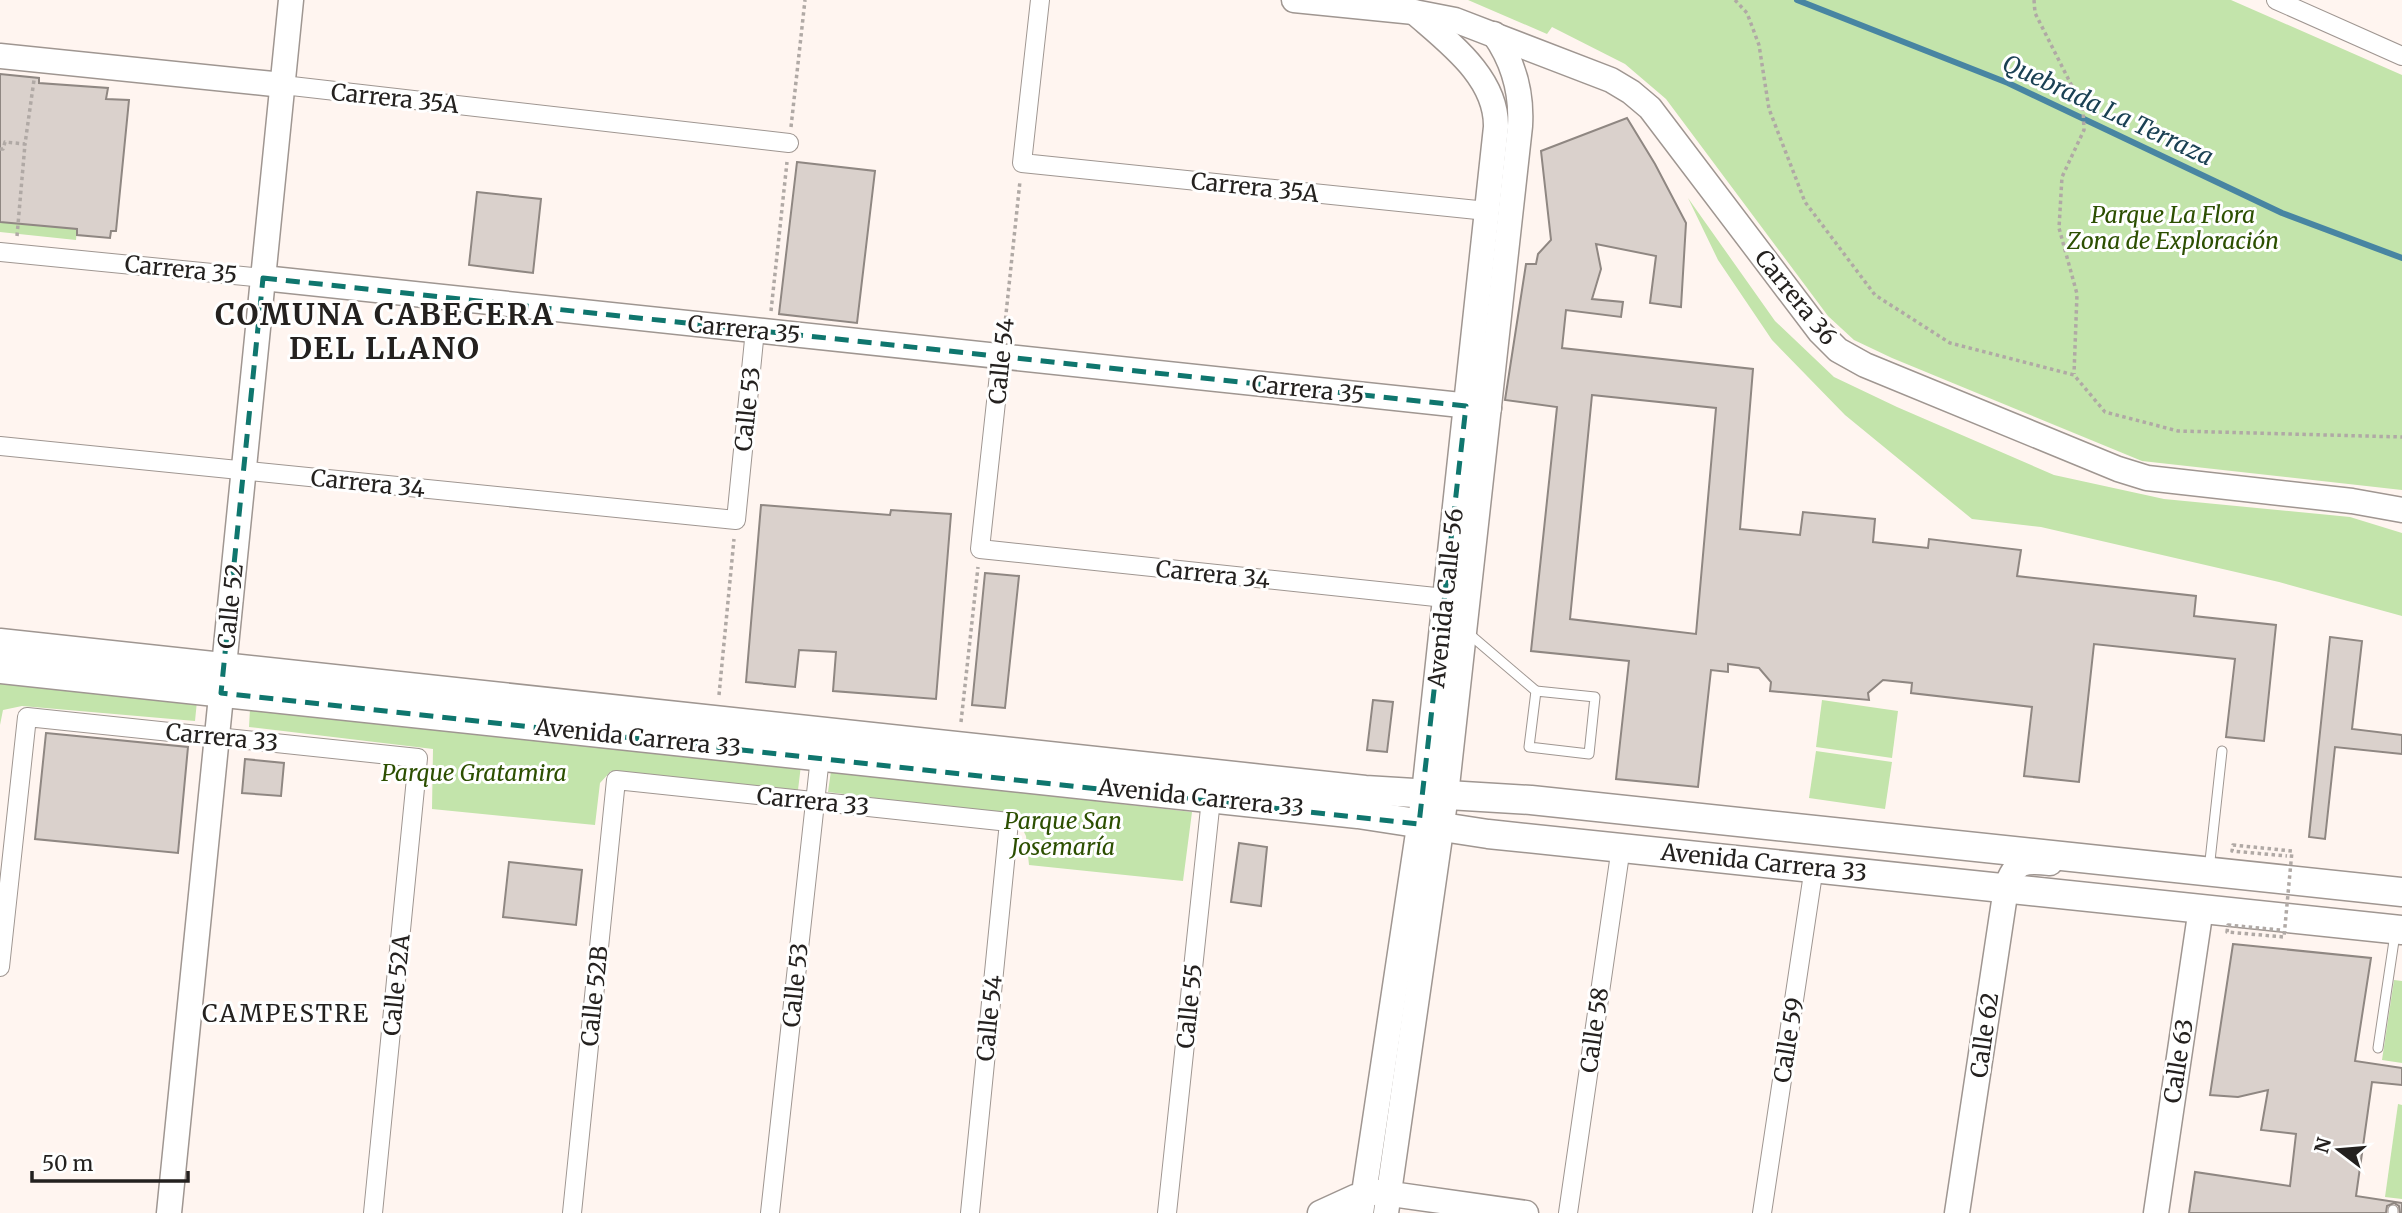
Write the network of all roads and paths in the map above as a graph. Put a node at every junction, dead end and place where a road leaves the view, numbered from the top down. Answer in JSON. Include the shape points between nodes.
{"nodes":[{"id":1,"x":291,"y":0,"type":"edge"},
{"id":2,"x":805,"y":0,"type":"edge"},
{"id":3,"x":1040,"y":0,"type":"edge"},
{"id":4,"x":1294,"y":0,"type":"edge"},
{"id":5,"x":1735,"y":0,"type":"edge"},
{"id":6,"x":2034,"y":0,"type":"edge"},
{"id":7,"x":2276,"y":0,"type":"edge"},
{"id":8,"x":1407,"y":6,"type":"edge"},
{"id":9,"x":1494,"y":34,"type":"junction"},
{"id":10,"x":0,"y":56,"type":"edge"},
{"id":11,"x":2402,"y":56,"type":"edge"},
{"id":12,"x":36,"y":60,"type":"junction"},
{"id":13,"x":283,"y":85,"type":"junction"},
{"id":14,"x":789,"y":143,"type":"junction"},
{"id":15,"x":25,"y":144,"type":"junction"},
{"id":16,"x":0,"y":149,"type":"edge"},
{"id":17,"x":1022,"y":163,"type":"junction"},
{"id":18,"x":1487,"y":211,"type":"junction"},
{"id":19,"x":8,"y":253,"type":"edge"},
{"id":20,"x":263,"y":278,"type":"junction"},
{"id":21,"x":762,"y":331,"type":"junction"},
{"id":22,"x":1001,"y":356,"type":"junction"},
{"id":23,"x":2074,"y":375,"type":"junction"},
{"id":24,"x":1477,"y":407,"type":"junction"},
{"id":25,"x":2402,"y":437,"type":"edge"},
{"id":26,"x":0,"y":446,"type":"edge"},
{"id":27,"x":243,"y":470,"type":"junction"},
{"id":28,"x":2402,"y":510,"type":"edge"},
{"id":29,"x":736,"y":520,"type":"junction"},
{"id":30,"x":980,"y":549,"type":"junction"},
{"id":31,"x":1445,"y":598,"type":"junction"},
{"id":32,"x":1464,"y":630,"type":"junction"},
{"id":33,"x":0,"y":643,"type":"edge"},
{"id":34,"x":0,"y":669,"type":"edge"},
{"id":35,"x":222,"y":680,"type":"junction"},
{"id":36,"x":1536,"y":691,"type":"junction"},
{"id":37,"x":718,"y":697,"type":"dead end"},
{"id":38,"x":961,"y":722,"type":"dead end"},
{"id":39,"x":216,"y":737,"type":"junction"},
{"id":40,"x":2222,"y":751,"type":"dead end"},
{"id":41,"x":820,"y":757,"type":"junction"},
{"id":42,"x":418,"y":758,"type":"joint"},
{"id":43,"x":616,"y":780,"type":"joint"},
{"id":44,"x":1435,"y":794,"type":"junction"},
{"id":45,"x":1212,"y":799,"type":"junction"},
{"id":46,"x":815,"y":801,"type":"junction"},
{"id":47,"x":1009,"y":822,"type":"joint"},
{"id":48,"x":1431,"y":826,"type":"junction"},
{"id":49,"x":1621,"y":847,"type":"junction"},
{"id":50,"x":2287,"y":856,"type":"dead end"},
{"id":51,"x":2023,"y":863,"type":"joint"},
{"id":52,"x":2155,"y":865,"type":"junction"},
{"id":53,"x":1814,"y":867,"type":"junction"},
{"id":54,"x":2209,"y":871,"type":"junction"},
{"id":55,"x":2006,"y":888,"type":"junction"},
{"id":56,"x":2402,"y":892,"type":"edge"},
{"id":57,"x":2202,"y":908,"type":"junction"},
{"id":58,"x":2280,"y":930,"type":"dead end"},
{"id":59,"x":2399,"y":930,"type":"edge"},
{"id":60,"x":0,"y":967,"type":"edge"},
{"id":61,"x":2378,"y":1048,"type":"dead end"},
{"id":62,"x":1375,"y":1203,"type":"edge"},
{"id":63,"x":169,"y":1213,"type":"edge"},
{"id":64,"x":373,"y":1213,"type":"edge"},
{"id":65,"x":572,"y":1213,"type":"edge"},
{"id":66,"x":771,"y":1213,"type":"edge"},
{"id":67,"x":970,"y":1213,"type":"edge"},
{"id":68,"x":1167,"y":1213,"type":"edge"},
{"id":69,"x":1320,"y":1213,"type":"edge"},
{"id":70,"x":1527,"y":1213,"type":"edge"},
{"id":71,"x":1568,"y":1213,"type":"edge"},
{"id":72,"x":1762,"y":1213,"type":"edge"},
{"id":73,"x":1957,"y":1213,"type":"edge"},
{"id":74,"x":2155,"y":1213,"type":"edge"}],
"edges":[{"from":1,"to":13,"type":"street","name":"Calle 52"},
{"from":2,"to":14,"type":"path"},
{"from":3,"to":17,"type":"street"},
{"from":4,"to":8,"type":"street","name":"Carrera 36"},
{"from":5,"to":23,"type":"path","via":[[1747,13],[1755,35],[1769,109],[1805,202],[1875,295],[1951,343]]},
{"from":6,"to":23,"type":"path","via":[[2035,13],[2083,108],[2084,130],[2062,177],[2059,228],[2077,295]]},
{"from":7,"to":11,"type":"street"},
{"from":8,"to":9,"type":"street","name":"Carrera 36"},
{"from":8,"to":18,"type":"street","name":"Avenida Calle 56","via":[[1465,60],[1494,103],[1496,127]]},
{"from":9,"to":24,"type":"street","name":"Avenida Calle 56","via":[[1514,72],[1521,116]]},
{"from":9,"to":28,"type":"street","name":"Carrera 36","via":[[1611,80],[1650,108],[1820,332],[1838,350],[1865,365],[2147,478]]},
{"from":10,"to":12,"type":"street","name":"Carrera 35A"},
{"from":12,"to":13,"type":"street","name":"Carrera 35A"},
{"from":12,"to":15,"type":"path"},
{"from":13,"to":14,"type":"street","name":"Carrera 35A"},
{"from":13,"to":20,"type":"street","name":"Calle 52"},
{"from":14,"to":21,"type":"path"},
{"from":15,"to":16,"type":"path","via":[[5,142]]},
{"from":15,"to":19,"type":"path"},
{"from":17,"to":18,"type":"street","name":"Carrera 35A"},
{"from":17,"to":22,"type":"path","name":"Calle 54"},
{"from":18,"to":24,"type":"street","name":"Avenida Calle 56"},
{"from":19,"to":20,"type":"street","name":"Carrera 35"},
{"from":20,"to":21,"type":"street","name":"Carrera 35"},
{"from":20,"to":27,"type":"street","name":"Calle 52"},
{"from":21,"to":22,"type":"street","name":"Carrera 35"},
{"from":21,"to":29,"type":"street","name":"Calle 53"},
{"from":22,"to":24,"type":"street","name":"Carrera 35"},
{"from":22,"to":30,"type":"street","name":"Calle 54"},
{"from":23,"to":25,"type":"path","via":[[2105,412],[2178,431]]},
{"from":24,"to":31,"type":"street","name":"Avenida Calle 56"},
{"from":24,"to":32,"type":"street","name":"Avenida Calle 56"},
{"from":26,"to":27,"type":"street","name":"Carrera 34"},
{"from":27,"to":29,"type":"street","name":"Carrera 34"},
{"from":27,"to":35,"type":"street","name":"Calle 52"},
{"from":29,"to":37,"type":"path"},
{"from":30,"to":31,"type":"street","name":"Carrera 34"},
{"from":30,"to":38,"type":"path"},
{"from":31,"to":44,"type":"street","name":"Avenida Calle 56"},
{"from":32,"to":36,"type":"lane"},
{"from":32,"to":44,"type":"street","name":"Avenida Calle 56"},
{"from":33,"to":35,"type":"main road","name":"Avenida Carrera 33"},
{"from":34,"to":35,"type":"main road","name":"Avenida Carrera 33"},
{"from":35,"to":39,"type":"street","name":"Calle 52"},
{"from":35,"to":41,"type":"main road","name":"Avenida Carrera 33"},
{"from":35,"to":44,"type":"main road","name":"Avenida Carrera 33"},
{"from":36,"to":36,"type":"lane","via":[[1530,747],[1589,754],[1595,697]]},
{"from":39,"to":42,"type":"street","name":"Carrera 33"},
{"from":39,"to":60,"type":"street","name":"Carrera 33","via":[[27,717]]},
{"from":39,"to":63,"type":"street","name":"Calle 52"},
{"from":40,"to":54,"type":"lane"},
{"from":41,"to":45,"type":"main road","name":"Avenida Carrera 33"},
{"from":41,"to":46,"type":"street","name":"Calle 53"},
{"from":42,"to":64,"type":"street","name":"Calle 52A"},
{"from":43,"to":46,"type":"street","name":"Carrera 33"},
{"from":43,"to":65,"type":"street","name":"Calle 52B"},
{"from":44,"to":48,"type":"street","name":"Avenida Calle 56"},
{"from":44,"to":52,"type":"main road","name":"Avenida Carrera 33"},
{"from":45,"to":48,"type":"main road","name":"Avenida Carrera 33"},
{"from":45,"to":68,"type":"street","name":"Calle 55"},
{"from":46,"to":47,"type":"street","name":"Carrera 33"},
{"from":46,"to":66,"type":"street","name":"Calle 53"},
{"from":47,"to":67,"type":"street","name":"Calle 54"},
{"from":48,"to":49,"type":"main road","name":"Avenida Carrera 33"},
{"from":48,"to":62,"type":"street","name":"Avenida Calle 56"},
{"from":49,"to":53,"type":"main road","name":"Avenida Carrera 33"},
{"from":49,"to":71,"type":"street","name":"Calle 58"},
{"from":50,"to":58,"type":"path","bridge":true,"via":[[2232,851],[2233,845],[2292,851],[2284,937],[2227,932],[2228,925]]},
{"from":51,"to":52,"type":"street","name":"Avenida Carrera 33","via":[[2032,860],[2124,871]]},
{"from":51,"to":55,"type":"street","name":"Calle 62","via":[[2010,873]]},
{"from":52,"to":54,"type":"main road","name":"Avenida Carrera 33"},
{"from":53,"to":55,"type":"main road","name":"Avenida Carrera 33"},
{"from":53,"to":72,"type":"street","name":"Calle 59"},
{"from":54,"to":56,"type":"main road","name":"Avenida Carrera 33"},
{"from":55,"to":57,"type":"main road","name":"Avenida Carrera 33"},
{"from":55,"to":73,"type":"street","name":"Calle 62"},
{"from":57,"to":59,"type":"main road","name":"Avenida Carrera 33"},
{"from":57,"to":74,"type":"street","name":"Calle 63"},
{"from":59,"to":61,"type":"lane"},
{"from":62,"to":69,"type":"street"},
{"from":62,"to":70,"type":"street"}]}
